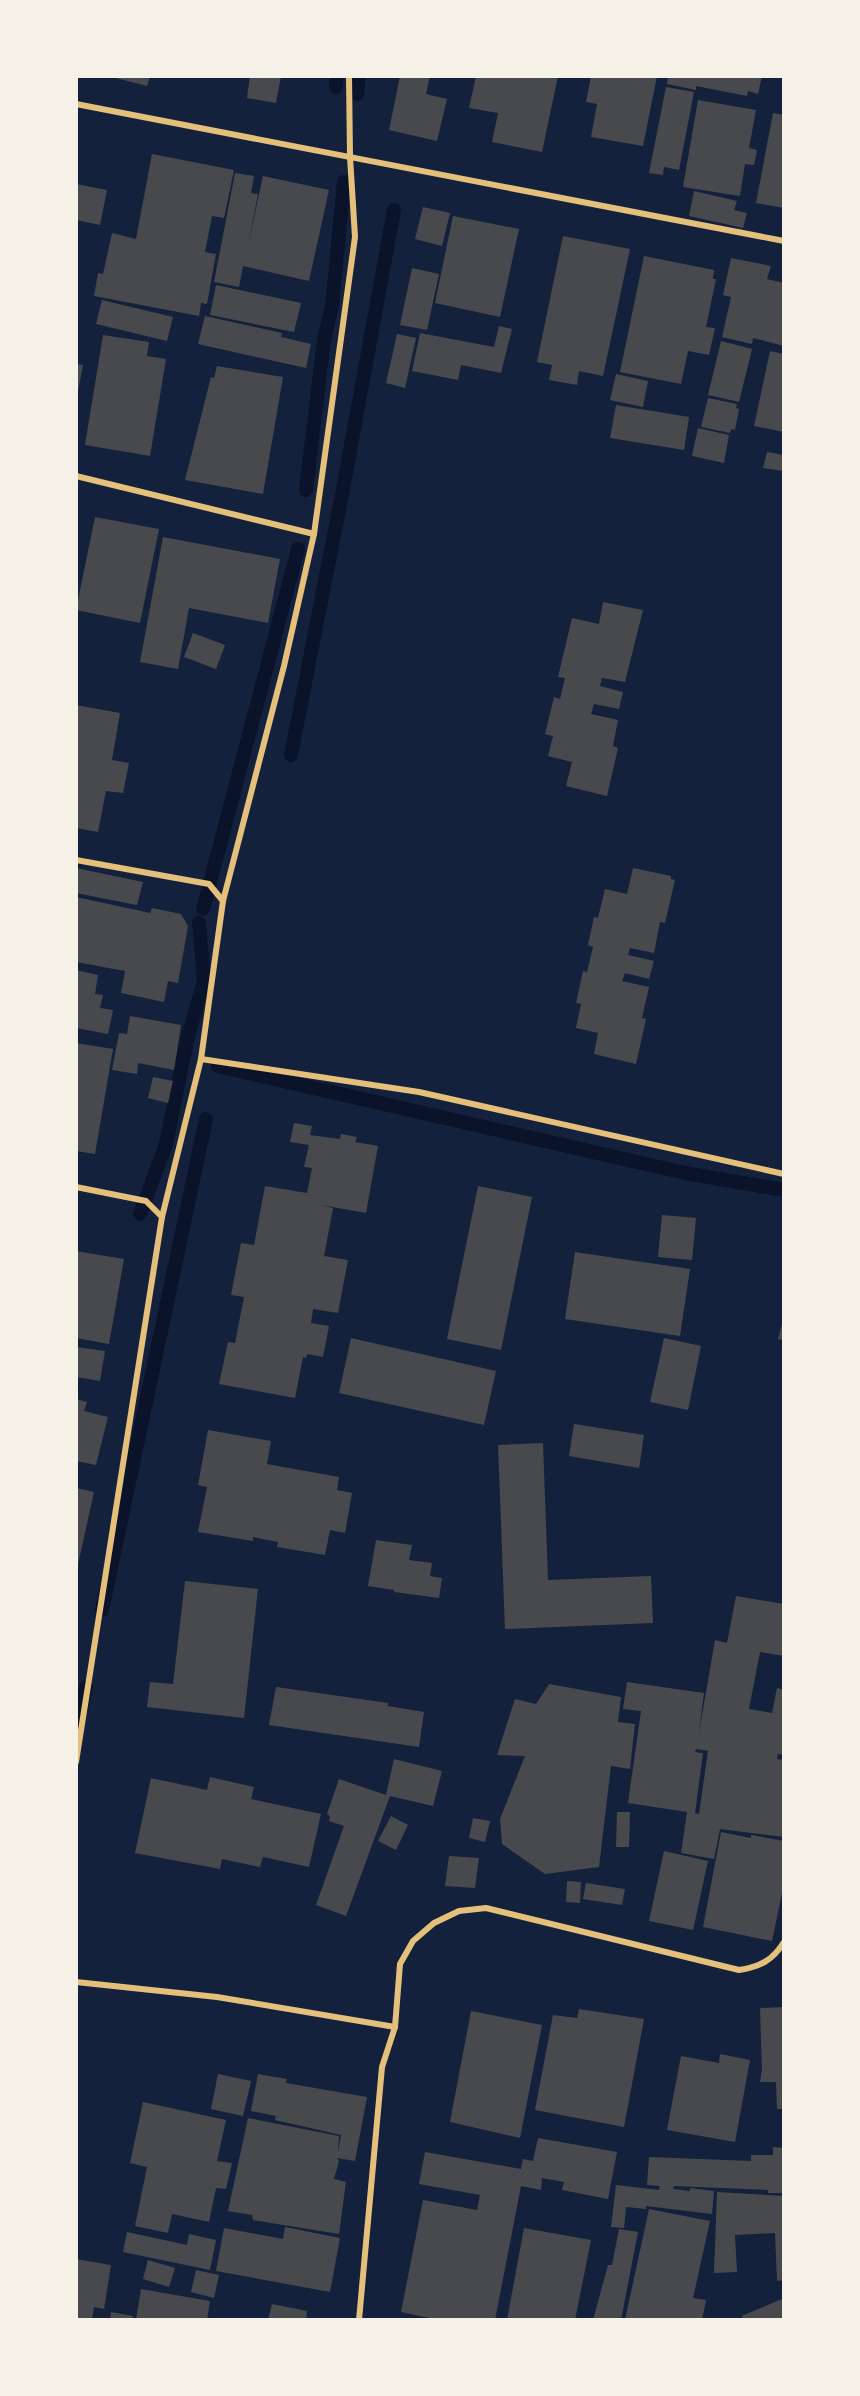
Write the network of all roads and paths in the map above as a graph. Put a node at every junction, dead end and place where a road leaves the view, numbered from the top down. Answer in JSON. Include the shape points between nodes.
{"nodes":[{"id":1,"x":349,"y":76,"type":"edge"},
{"id":2,"x":76,"y":104,"type":"edge"},
{"id":3,"x":350,"y":157,"type":"junction"},
{"id":4,"x":783,"y":241,"type":"edge"},
{"id":5,"x":76,"y":476,"type":"edge"},
{"id":6,"x":314,"y":534,"type":"junction"},
{"id":7,"x":76,"y":860,"type":"edge"},
{"id":8,"x":224,"y":901,"type":"junction"},
{"id":9,"x":201,"y":1059,"type":"junction"},
{"id":10,"x":783,"y":1174,"type":"edge"},
{"id":11,"x":76,"y":1187,"type":"edge"},
{"id":12,"x":162,"y":1217,"type":"junction"},
{"id":13,"x":76,"y":1762,"type":"edge"},
{"id":14,"x":783,"y":1942,"type":"edge"},
{"id":15,"x":76,"y":1983,"type":"edge"},
{"id":16,"x":395,"y":2027,"type":"junction"},
{"id":17,"x":359,"y":2319,"type":"edge"}],
"edges":[{"from":1,"to":3,"type":"street"},
{"from":2,"to":3,"type":"street"},
{"from":3,"to":4,"type":"street"},
{"from":3,"to":6,"type":"street","via":[[355,237]]},
{"from":5,"to":6,"type":"street"},
{"from":6,"to":8,"type":"street"},
{"from":7,"to":8,"type":"street","via":[[209,884]]},
{"from":8,"to":9,"type":"street"},
{"from":9,"to":10,"type":"street","via":[[419,1092]]},
{"from":9,"to":12,"type":"street"},
{"from":11,"to":12,"type":"street","via":[[146,1201]]},
{"from":12,"to":13,"type":"street"},
{"from":14,"to":16,"type":"street","via":[[777,1954],[765,1963],[740,1970],[486,1908],[459,1911],[434,1923],[413,1941],[400,1964]]},
{"from":15,"to":16,"type":"street","via":[[218,1997]]},
{"from":16,"to":17,"type":"street","via":[[382,2067]]}]}
